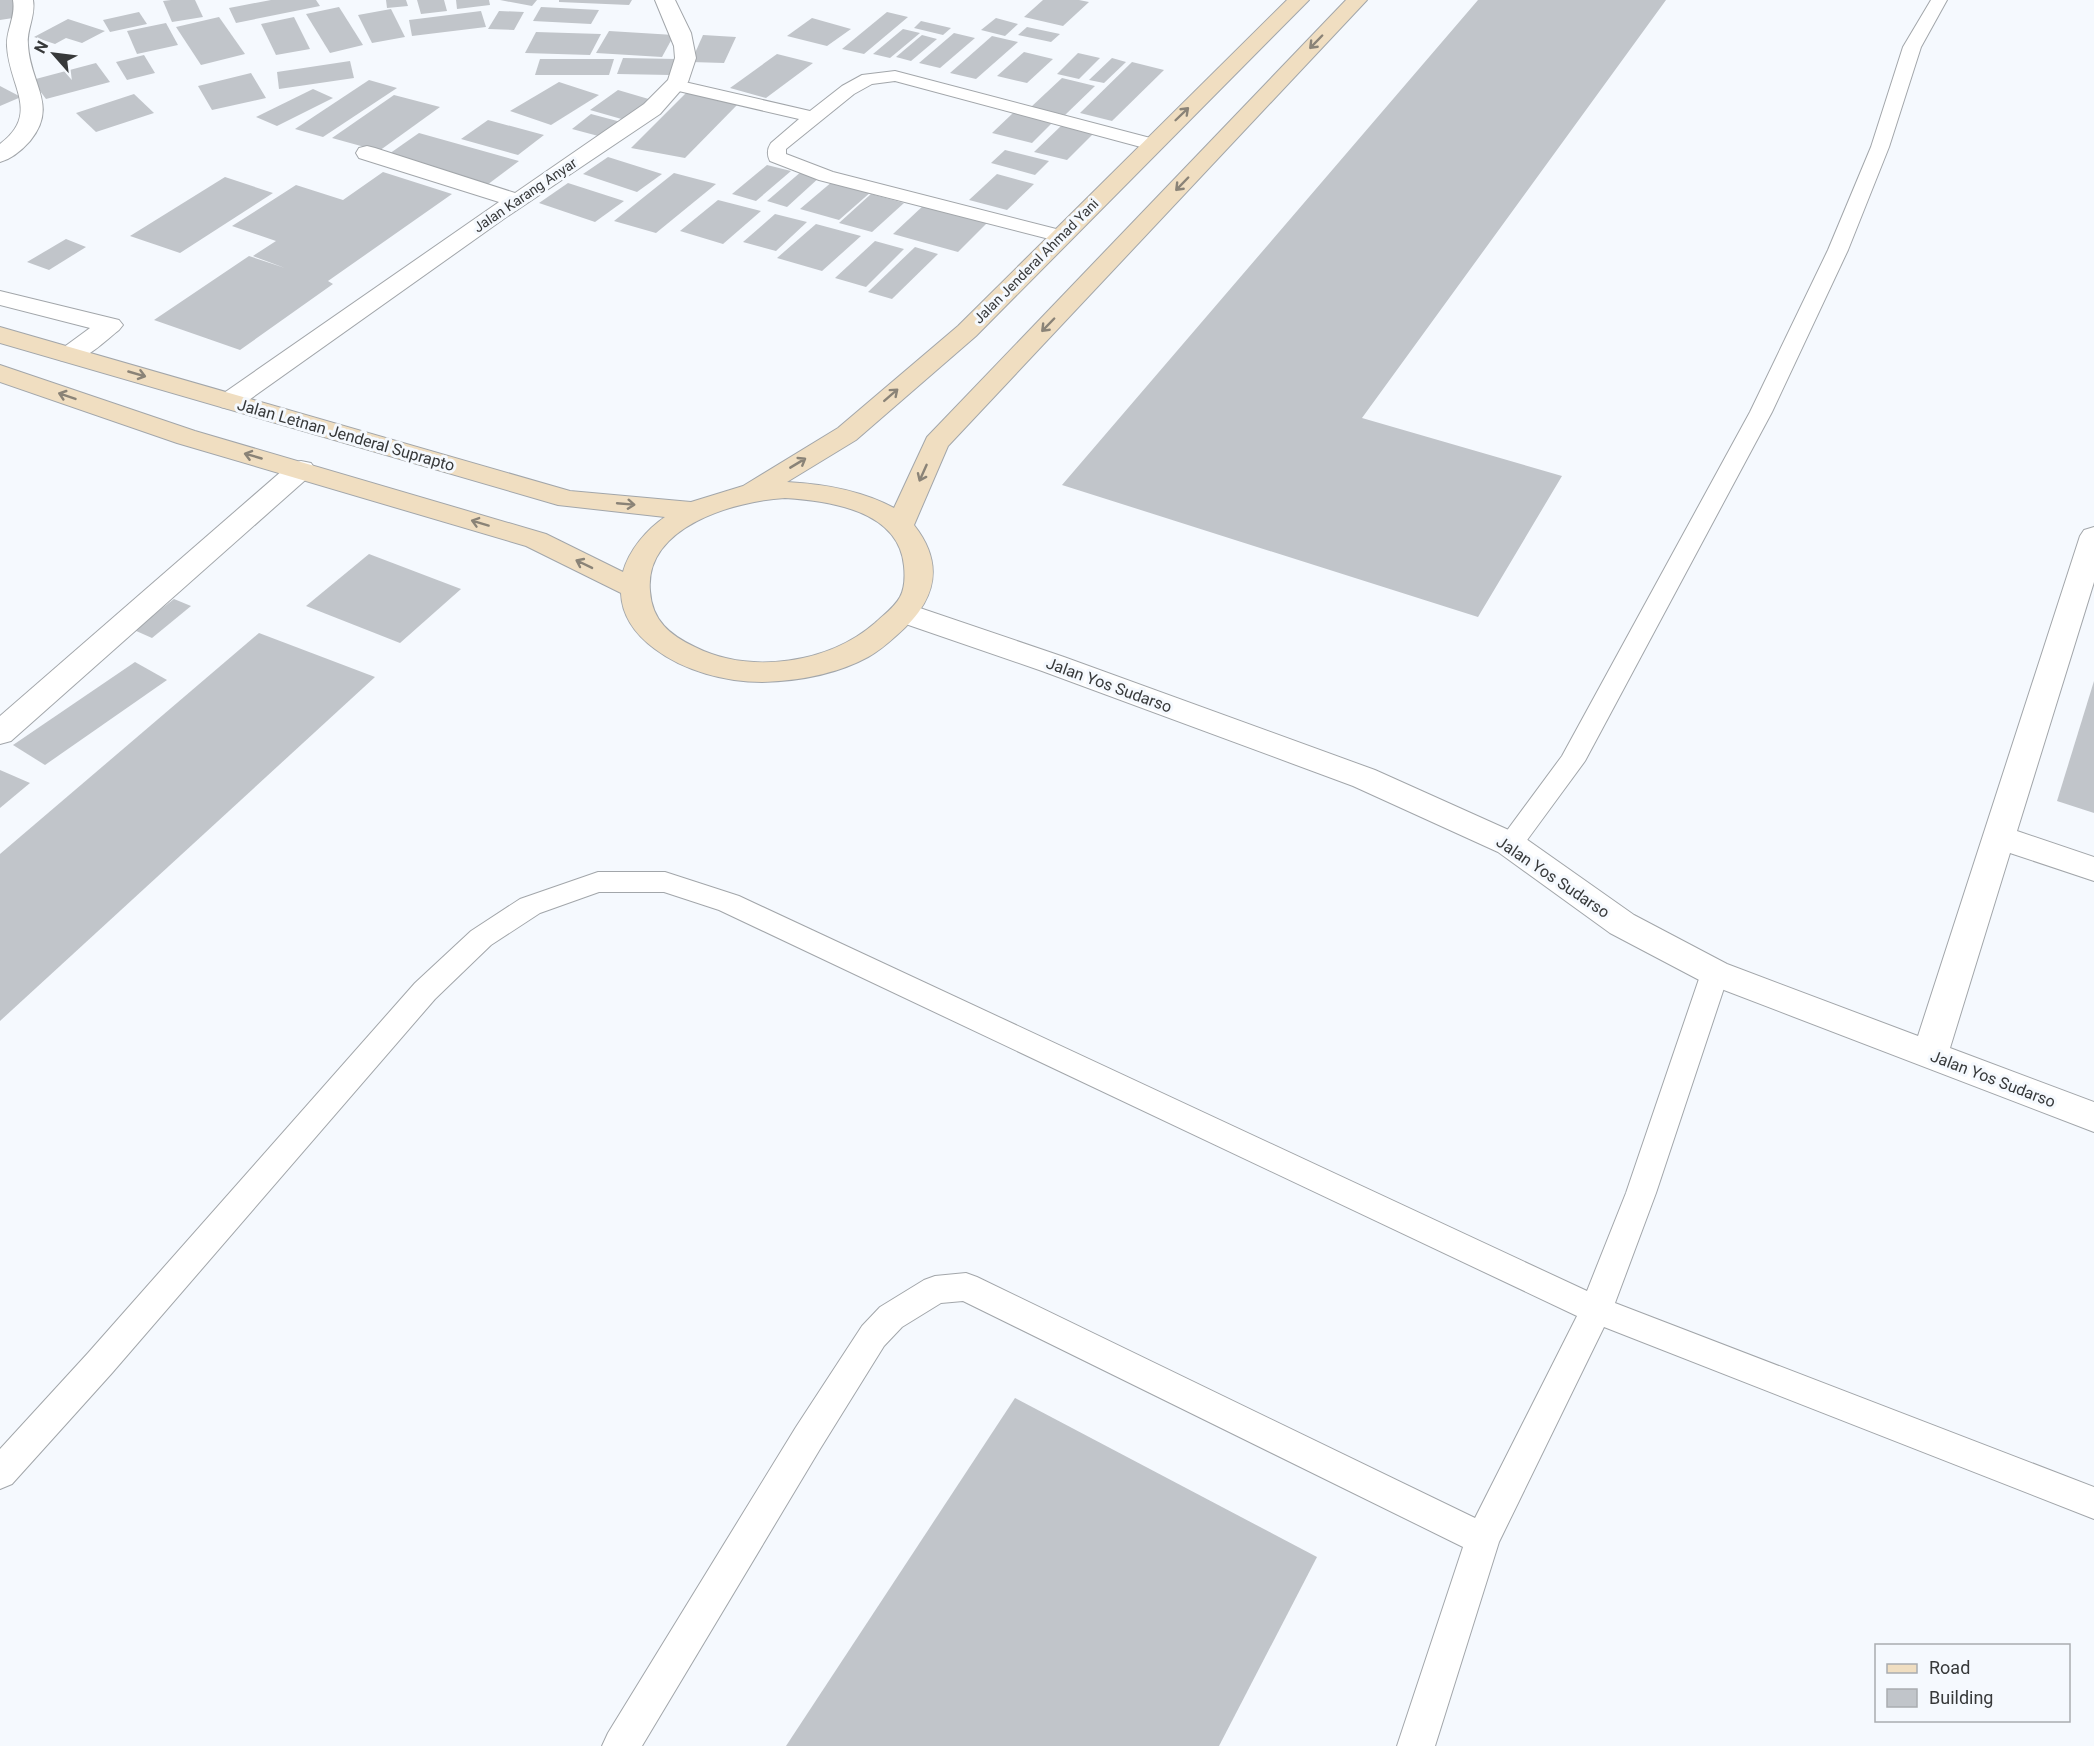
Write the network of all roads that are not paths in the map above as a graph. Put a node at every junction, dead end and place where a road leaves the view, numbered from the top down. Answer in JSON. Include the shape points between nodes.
{"nodes":[{"id":1,"x":23,"y":0,"type":"edge"},
{"id":2,"x":665,"y":0,"type":"edge"},
{"id":3,"x":1299,"y":0,"type":"edge"},
{"id":4,"x":1357,"y":0,"type":"edge"},
{"id":5,"x":1939,"y":0,"type":"edge"},
{"id":6,"x":676,"y":85,"type":"junction"},
{"id":7,"x":813,"y":117,"type":"junction"},
{"id":8,"x":1152,"y":144,"type":"junction"},
{"id":9,"x":367,"y":153,"type":"dead end"},
{"id":10,"x":0,"y":155,"type":"edge"},
{"id":11,"x":518,"y":201,"type":"junction"},
{"id":12,"x":1061,"y":236,"type":"junction"},
{"id":13,"x":0,"y":298,"type":"edge"},
{"id":14,"x":0,"y":335,"type":"edge"},
{"id":15,"x":69,"y":355,"type":"junction"},
{"id":16,"x":0,"y":373,"type":"edge"},
{"id":17,"x":230,"y":401,"type":"junction"},
{"id":18,"x":301,"y":469,"type":"junction"},
{"id":19,"x":750,"y":493,"type":"junction"},
{"id":20,"x":696,"y":511,"type":"junction"},
{"id":21,"x":899,"y":527,"type":"junction"},
{"id":22,"x":2094,"y":536,"type":"edge"},
{"id":23,"x":633,"y":588,"type":"junction"},
{"id":24,"x":904,"y":613,"type":"junction"},
{"id":25,"x":0,"y":733,"type":"edge"},
{"id":26,"x":1999,"y":837,"type":"junction"},
{"id":27,"x":1510,"y":844,"type":"junction"},
{"id":28,"x":2094,"y":869,"type":"edge"},
{"id":29,"x":1715,"y":973,"type":"junction"},
{"id":30,"x":1930,"y":1055,"type":"junction"},
{"id":31,"x":2094,"y":1117,"type":"edge"},
{"id":32,"x":1596,"y":1310,"type":"junction"},
{"id":33,"x":0,"y":1473,"type":"edge"},
{"id":34,"x":2094,"y":1503,"type":"edge"},
{"id":35,"x":1483,"y":1539,"type":"junction"},
{"id":36,"x":621,"y":1746,"type":"edge"},
{"id":37,"x":1416,"y":1746,"type":"edge"}],
"edges":[{"from":1,"to":10,"type":"street","via":[[26,11],[17,43],[35,117],[14,146]]},
{"from":2,"to":6,"type":"street","name":"Jalan Karang Anyar","via":[[686,45],[687,60]]},
{"from":8,"to":3,"type":"main road","name":"Jalan Jenderal Ahmad Yani","one_way":true},
{"from":4,"to":21,"type":"main road","one_way":true,"via":[[936,443]]},
{"from":5,"to":27,"type":"lane","via":[[1912,47],[1880,147],[1838,250],[1761,412],[1572,761]]},
{"from":6,"to":7,"type":"lane"},
{"from":6,"to":11,"type":"street","name":"Jalan Karang Anyar","via":[[652,109]]},
{"from":7,"to":8,"type":"lane","via":[[868,78],[895,76]]},
{"from":7,"to":12,"type":"lane","via":[[777,147],[777,158],[826,176]]},
{"from":8,"to":12,"type":"main road","name":"Jalan Jenderal Ahmad Yani"},
{"from":9,"to":11,"type":"street"},
{"from":11,"to":17,"type":"street","name":"Jalan Karang Anyar"},
{"from":19,"to":12,"type":"main road","name":"Jalan Jenderal Ahmad Yani","one_way":true,"via":[[847,434],[967,331]]},
{"from":13,"to":15,"type":"street","via":[[110,326]]},
{"from":14,"to":15,"type":"main road","name":"Jalan Letnan Jenderal Suprapto"},
{"from":15,"to":17,"type":"main road","name":"Jalan Letnan Jenderal Suprapto","one_way":true},
{"from":18,"to":16,"type":"main road","one_way":true,"via":[[186,437]]},
{"from":17,"to":20,"type":"main road","name":"Jalan Letnan Jenderal Suprapto","one_way":true,"via":[[568,499]]},
{"from":23,"to":18,"type":"main road","one_way":true,"via":[[536,540]]},
{"from":18,"to":25,"type":"street"},
{"from":19,"to":20,"type":"main road"},
{"from":19,"to":21,"type":"main road","via":[[819,491],[878,510]]},
{"from":20,"to":23,"type":"main road","via":[[670,526],[650,545],[638,566]]},
{"from":21,"to":24,"type":"main road","via":[[915,548],[920,572],[915,596]]},
{"from":22,"to":26,"type":"street"},
{"from":23,"to":24,"type":"main road","via":[[637,609],[656,636],[689,657],[731,669],[779,671],[827,662],[869,644]]},
{"from":24,"to":27,"type":"street","name":"Jalan Yos Sudarso","via":[[1364,778]]},
{"from":26,"to":28,"type":"street"},
{"from":26,"to":30,"type":"street"},
{"from":27,"to":29,"type":"street","name":"Jalan Yos Sudarso","via":[[1622,924]]},
{"from":29,"to":30,"type":"street","name":"Jalan Yos Sudarso"},
{"from":29,"to":32,"type":"lane","via":[[1641,1193]]},
{"from":30,"to":31,"type":"street","name":"Jalan Yos Sudarso"},
{"from":32,"to":33,"type":"lane","via":[[729,903],[665,882],[598,882],[530,906],[481,938],[425,991]]},
{"from":32,"to":34,"type":"lane"},
{"from":32,"to":35,"type":"lane"},
{"from":35,"to":36,"type":"lane","via":[[966,1287],[934,1290],[891,1317],[873,1336]]},
{"from":35,"to":37,"type":"lane"}]}
